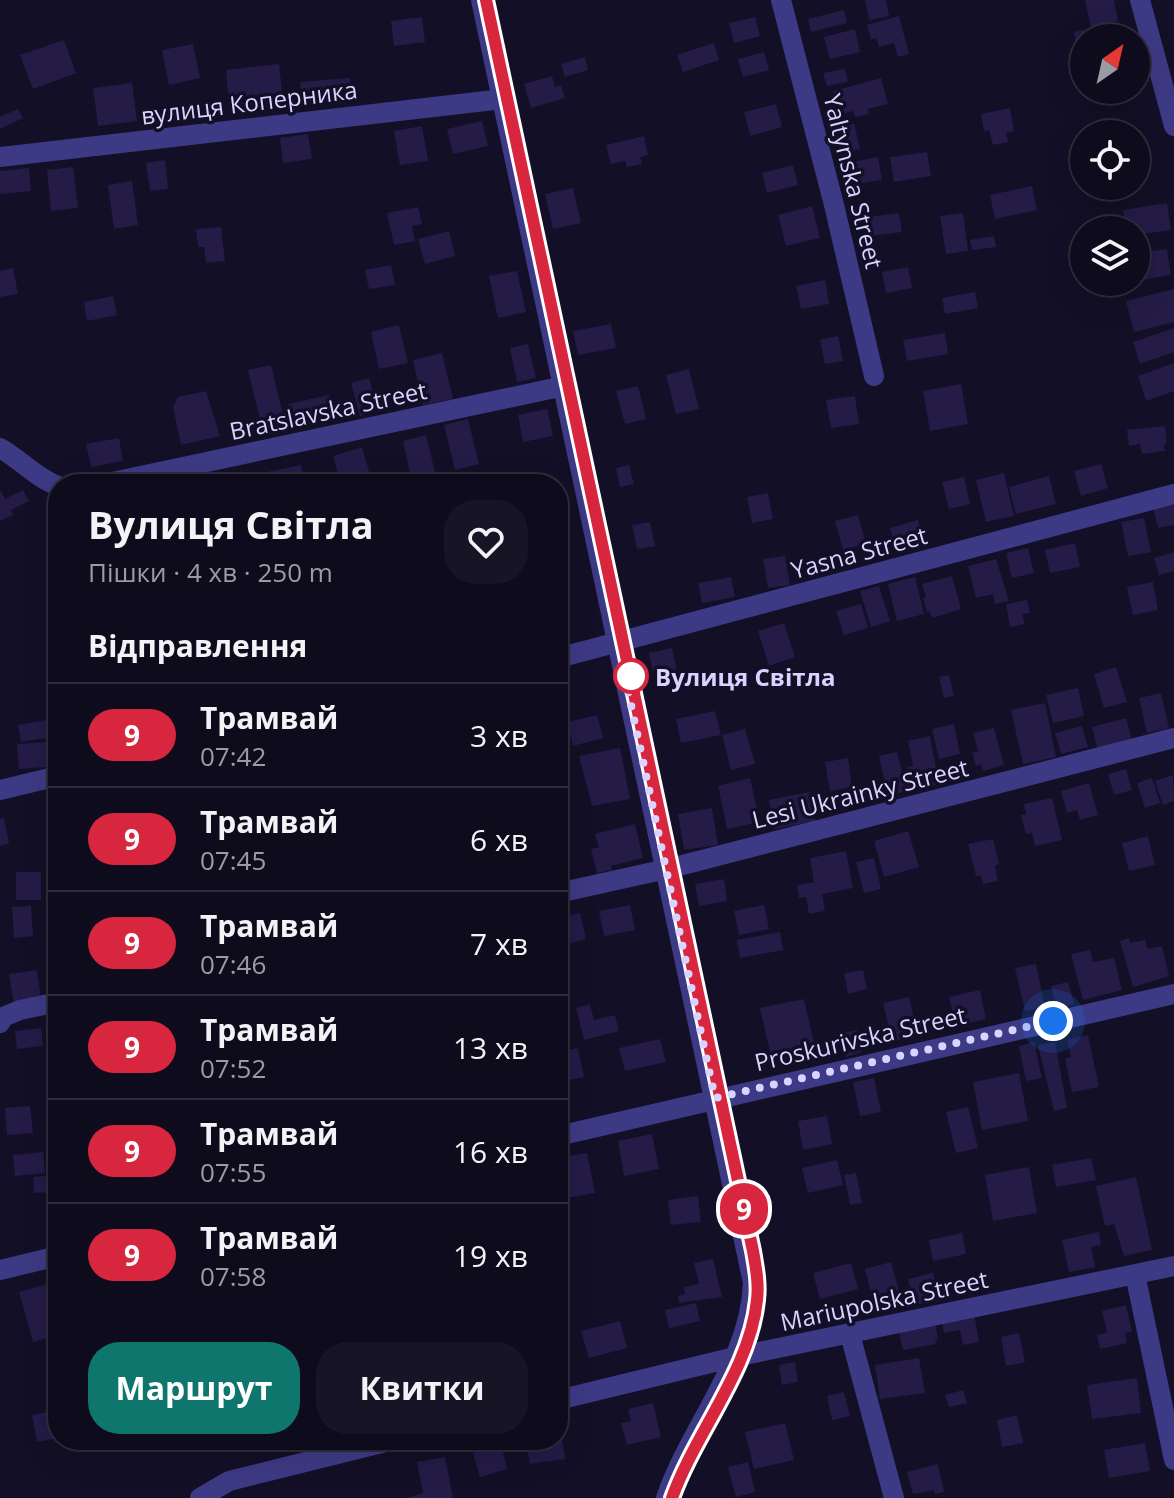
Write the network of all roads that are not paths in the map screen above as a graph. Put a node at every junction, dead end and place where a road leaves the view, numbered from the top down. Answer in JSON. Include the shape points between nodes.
{"nodes":[{"id":1,"x":481,"y":0,"type":"edge"},
{"id":2,"x":781,"y":0,"type":"edge"},
{"id":3,"x":1140,"y":0,"type":"edge"},
{"id":4,"x":503,"y":99,"type":"junction"},
{"id":5,"x":1174,"y":126,"type":"edge"},
{"id":6,"x":0,"y":157,"type":"edge"},
{"id":7,"x":874,"y":376,"type":"dead end"},
{"id":8,"x":564,"y":386,"type":"junction"},
{"id":9,"x":0,"y":448,"type":"edge"},
{"id":10,"x":150,"y":474,"type":"edge"},
{"id":11,"x":48,"y":483,"type":"edge"},
{"id":12,"x":1174,"y":494,"type":"edge"},
{"id":13,"x":618,"y":644,"type":"junction"},
{"id":14,"x":568,"y":656,"type":"edge"},
{"id":15,"x":1174,"y":738,"type":"edge"},
{"id":16,"x":48,"y":778,"type":"edge"},
{"id":17,"x":0,"y":790,"type":"edge"},
{"id":18,"x":666,"y":869,"type":"junction"},
{"id":19,"x":568,"y":891,"type":"edge"},
{"id":20,"x":1174,"y":994,"type":"edge"},
{"id":21,"x":48,"y":1004,"type":"edge"},
{"id":22,"x":0,"y":1023,"type":"edge"},
{"id":23,"x":715,"y":1098,"type":"junction"},
{"id":24,"x":568,"y":1134,"type":"edge"},
{"id":25,"x":48,"y":1258,"type":"edge"},
{"id":26,"x":1174,"y":1266,"type":"edge"},
{"id":27,"x":0,"y":1270,"type":"edge"},
{"id":28,"x":1135,"y":1274,"type":"junction"},
{"id":29,"x":850,"y":1334,"type":"junction"},
{"id":30,"x":735,"y":1357,"type":"junction"},
{"id":31,"x":568,"y":1398,"type":"edge"},
{"id":32,"x":354,"y":1450,"type":"edge"},
{"id":33,"x":1174,"y":1460,"type":"edge"},
{"id":34,"x":200,"y":1498,"type":"edge"},
{"id":35,"x":666,"y":1498,"type":"edge"},
{"id":36,"x":894,"y":1498,"type":"edge"}],
"edges":[{"from":1,"to":4,"type":"street"},
{"from":2,"to":7,"type":"street","name":"Yaltynska Street"},
{"from":3,"to":5,"type":"street"},
{"from":4,"to":6,"type":"street","name":"вулиця Коперника"},
{"from":4,"to":8,"type":"street"},
{"from":8,"to":10,"type":"street","name":"Bratslavska Street"},
{"from":8,"to":13,"type":"street"},
{"from":9,"to":11,"type":"street"},
{"from":12,"to":13,"type":"street","name":"Yasna Street"},
{"from":13,"to":14,"type":"street","name":"Yasna Street"},
{"from":13,"to":18,"type":"street"},
{"from":15,"to":18,"type":"street","name":"Lesi Ukrainky Street"},
{"from":16,"to":17,"type":"street"},
{"from":18,"to":19,"type":"street","name":"Lesi Ukrainky Street"},
{"from":18,"to":23,"type":"street"},
{"from":20,"to":23,"type":"street","name":"Proskurivska Street"},
{"from":21,"to":22,"type":"street","via":[[20,1010]]},
{"from":23,"to":24,"type":"street","name":"Proskurivska Street"},
{"from":23,"to":30,"type":"street","via":[[753,1283],[749,1317]]},
{"from":25,"to":27,"type":"street"},
{"from":26,"to":28,"type":"street","name":"Mariupolska Street"},
{"from":28,"to":29,"type":"street","name":"Mariupolska Street"},
{"from":28,"to":33,"type":"street"},
{"from":29,"to":30,"type":"street","name":"Mariupolska Street"},
{"from":29,"to":36,"type":"street"},
{"from":30,"to":31,"type":"street","name":"Mariupolska Street"},
{"from":30,"to":35,"type":"street"},
{"from":32,"to":34,"type":"street","via":[[229,1481]]}]}
